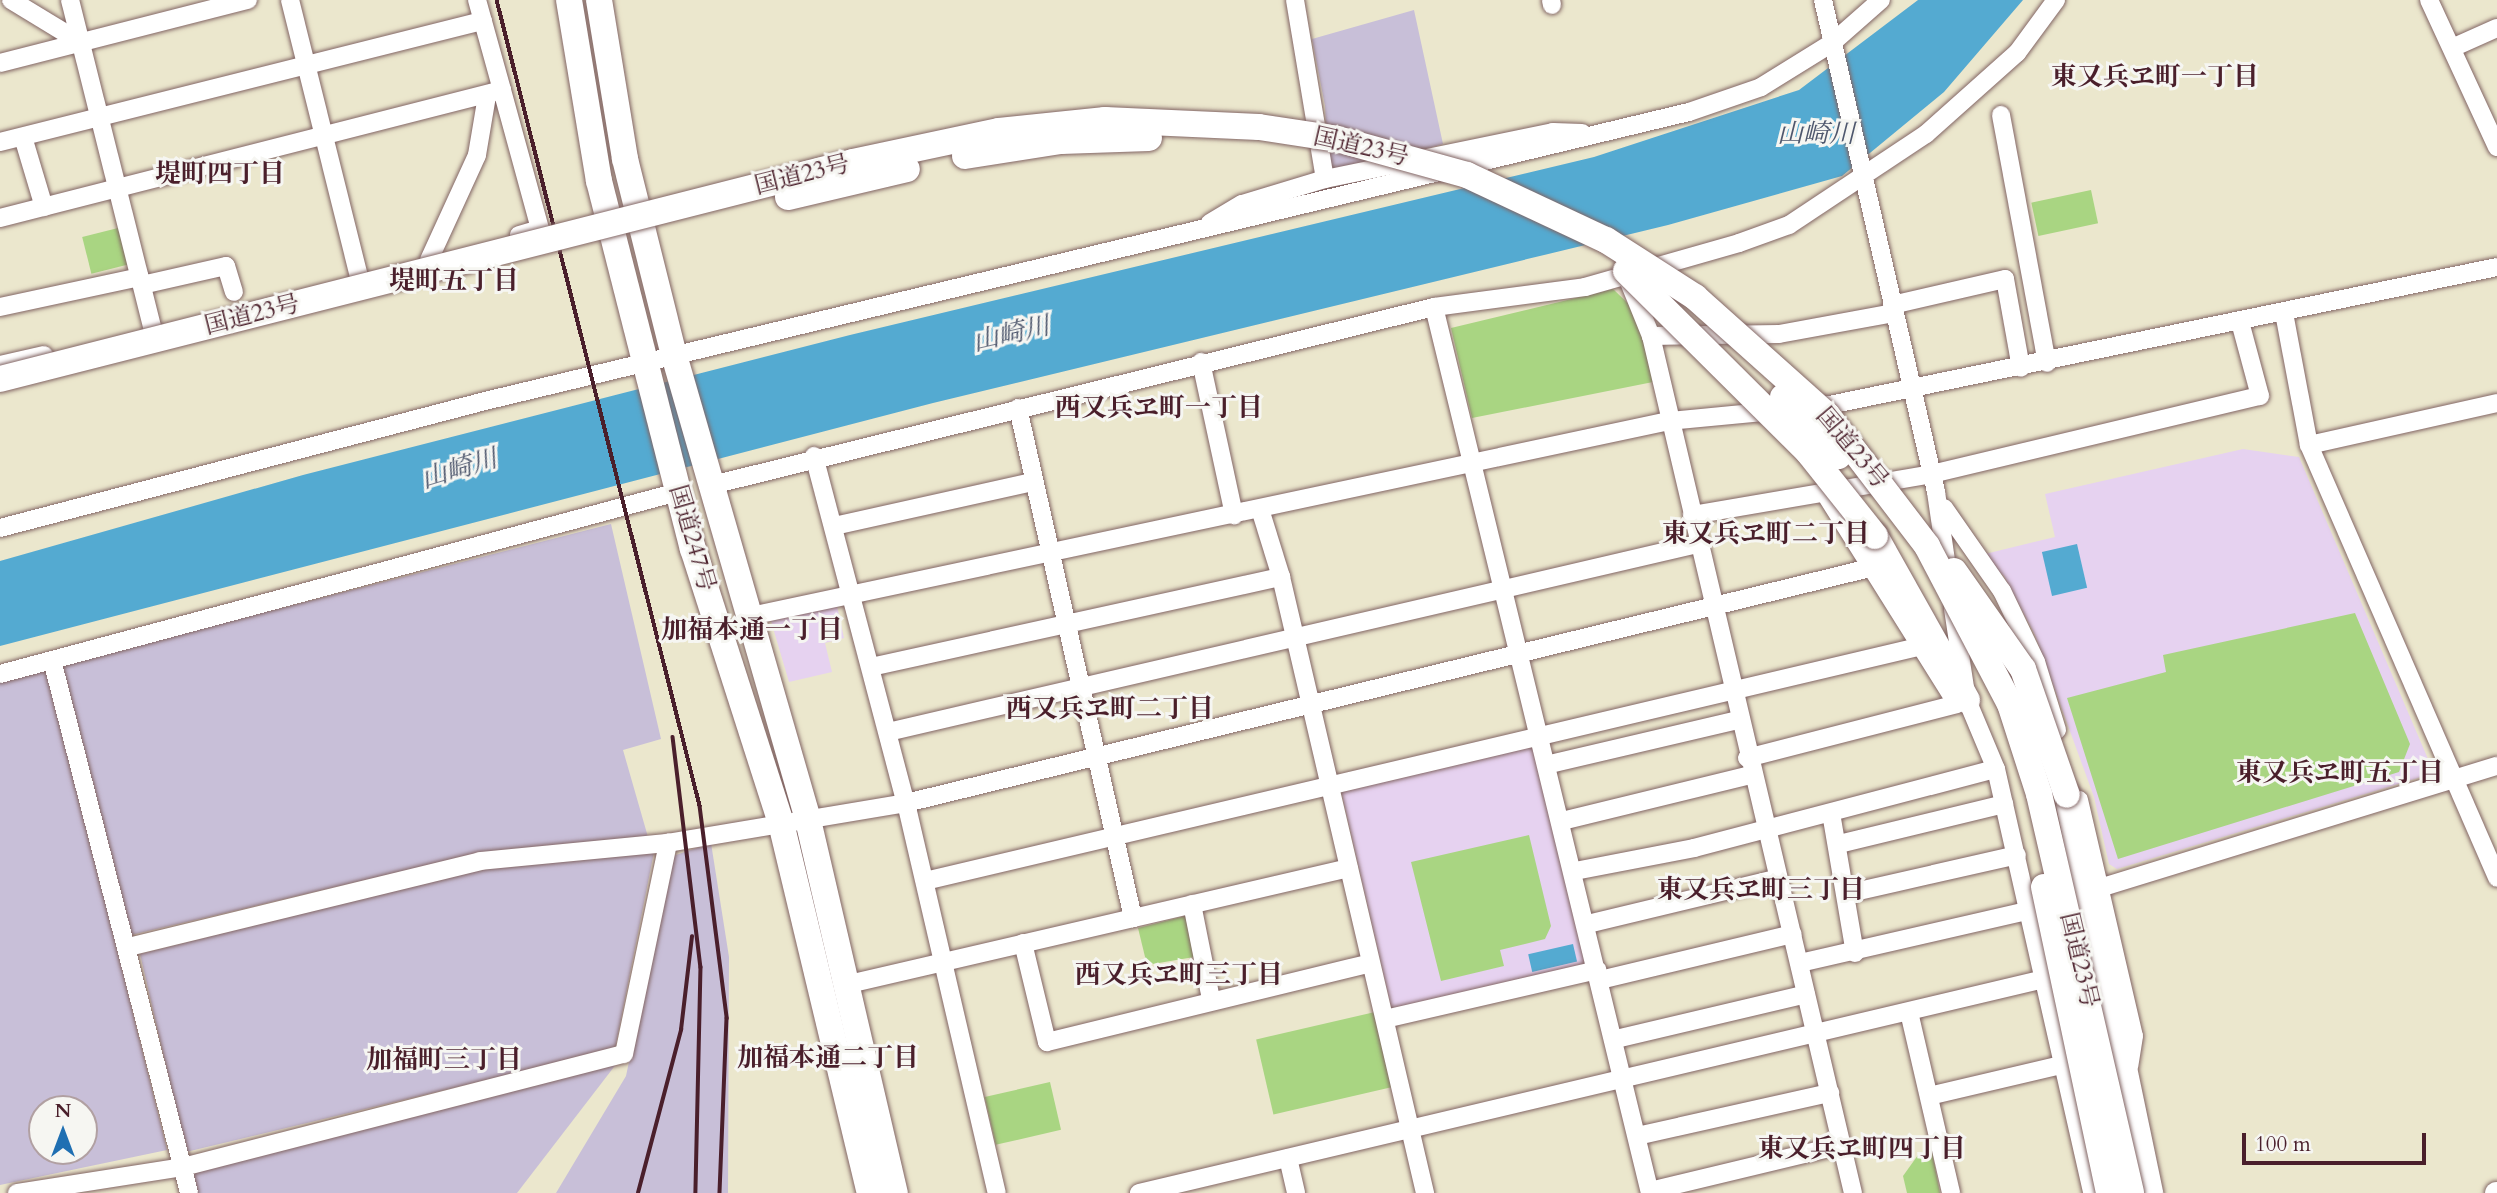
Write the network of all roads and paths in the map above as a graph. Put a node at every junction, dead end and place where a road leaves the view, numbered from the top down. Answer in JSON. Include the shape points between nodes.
{"nodes":[{"id":1,"x":10,"y":0,"type":"edge"},
{"id":2,"x":70,"y":0,"type":"edge"},
{"id":3,"x":248,"y":0,"type":"edge"},
{"id":4,"x":290,"y":0,"type":"edge"},
{"id":5,"x":478,"y":0,"type":"edge"},
{"id":6,"x":569,"y":0,"type":"edge"},
{"id":7,"x":599,"y":0,"type":"edge"},
{"id":8,"x":1295,"y":0,"type":"edge"},
{"id":9,"x":1823,"y":0,"type":"edge"},
{"id":10,"x":1881,"y":0,"type":"edge"},
{"id":11,"x":2056,"y":0,"type":"edge"},
{"id":12,"x":2429,"y":0,"type":"edge"},
{"id":13,"x":483,"y":20,"type":"junction"},
{"id":14,"x":2497,"y":28,"type":"edge"},
{"id":15,"x":80,"y":42,"type":"junction"},
{"id":16,"x":1832,"y":47,"type":"junction"},
{"id":17,"x":2452,"y":48,"type":"junction"},
{"id":18,"x":0,"y":62,"type":"edge"},
{"id":19,"x":306,"y":65,"type":"junction"},
{"id":20,"x":494,"y":93,"type":"junction"},
{"id":21,"x":2001,"y":115,"type":"dead end"},
{"id":22,"x":99,"y":117,"type":"junction"},
{"id":23,"x":1608,"y":134,"type":"junction"},
{"id":24,"x":23,"y":136,"type":"junction"},
{"id":25,"x":324,"y":137,"type":"junction"},
{"id":26,"x":0,"y":142,"type":"edge"},
{"id":27,"x":2497,"y":147,"type":"edge"},
{"id":28,"x":1862,"y":175,"type":"junction"},
{"id":29,"x":1325,"y":179,"type":"junction"},
{"id":30,"x":117,"y":189,"type":"junction"},
{"id":31,"x":44,"y":207,"type":"junction"},
{"id":32,"x":0,"y":218,"type":"edge"},
{"id":33,"x":1195,"y":232,"type":"junction"},
{"id":34,"x":429,"y":260,"type":"junction"},
{"id":35,"x":2497,"y":267,"type":"edge"},
{"id":36,"x":1626,"y":274,"type":"junction"},
{"id":37,"x":359,"y":277,"type":"junction"},
{"id":38,"x":141,"y":281,"type":"junction"},
{"id":39,"x":234,"y":292,"type":"dead end"},
{"id":40,"x":0,"y":307,"type":"edge"},
{"id":41,"x":1434,"y":307,"type":"junction"},
{"id":42,"x":1892,"y":309,"type":"junction"},
{"id":43,"x":2284,"y":313,"type":"junction"},
{"id":44,"x":2240,"y":322,"type":"junction"},
{"id":45,"x":153,"y":330,"type":"junction"},
{"id":46,"x":1651,"y":336,"type":"junction"},
{"id":47,"x":675,"y":362,"type":"junction"},
{"id":48,"x":1202,"y":362,"type":"junction"},
{"id":49,"x":2047,"y":363,"type":"junction"},
{"id":50,"x":0,"y":365,"type":"edge"},
{"id":51,"x":2021,"y":368,"type":"junction"},
{"id":52,"x":649,"y":371,"type":"junction"},
{"id":53,"x":0,"y":379,"type":"edge"},
{"id":54,"x":1910,"y":392,"type":"junction"},
{"id":55,"x":0,"y":396,"type":"edge"},
{"id":56,"x":2497,"y":403,"type":"edge"},
{"id":57,"x":1018,"y":408,"type":"junction"},
{"id":58,"x":1669,"y":421,"type":"junction"},
{"id":59,"x":2309,"y":445,"type":"junction"},
{"id":60,"x":814,"y":456,"type":"junction"},
{"id":61,"x":1472,"y":463,"type":"junction"},
{"id":62,"x":707,"y":482,"type":"junction"},
{"id":63,"x":1033,"y":482,"type":"junction"},
{"id":64,"x":1934,"y":483,"type":"junction"},
{"id":65,"x":677,"y":488,"type":"junction"},
{"id":66,"x":1824,"y":492,"type":"junction"},
{"id":67,"x":1260,"y":509,"type":"junction"},
{"id":68,"x":1234,"y":515,"type":"junction"},
{"id":69,"x":1692,"y":515,"type":"junction"},
{"id":70,"x":834,"y":526,"type":"junction"},
{"id":71,"x":0,"y":528,"type":"edge"},
{"id":72,"x":1698,"y":544,"type":"junction"},
{"id":73,"x":1927,"y":546,"type":"junction"},
{"id":74,"x":1048,"y":553,"type":"junction"},
{"id":75,"x":1874,"y":566,"type":"junction"},
{"id":76,"x":1281,"y":577,"type":"junction"},
{"id":77,"x":1503,"y":590,"type":"junction"},
{"id":78,"x":852,"y":596,"type":"junction"},
{"id":79,"x":1713,"y":609,"type":"junction"},
{"id":80,"x":746,"y":617,"type":"junction"},
{"id":81,"x":1063,"y":626,"type":"junction"},
{"id":82,"x":1296,"y":638,"type":"junction"},
{"id":83,"x":1918,"y":647,"type":"junction"},
{"id":84,"x":1520,"y":657,"type":"junction"},
{"id":85,"x":52,"y":660,"type":"junction"},
{"id":86,"x":871,"y":667,"type":"junction"},
{"id":87,"x":0,"y":674,"type":"edge"},
{"id":88,"x":1077,"y":684,"type":"junction"},
{"id":89,"x":1731,"y":691,"type":"junction"},
{"id":90,"x":1964,"y":703,"type":"junction"},
{"id":91,"x":1312,"y":706,"type":"junction"},
{"id":92,"x":1738,"y":720,"type":"junction"},
{"id":93,"x":888,"y":732,"type":"junction"},
{"id":94,"x":1543,"y":735,"type":"junction"},
{"id":95,"x":1097,"y":755,"type":"junction"},
{"id":96,"x":1550,"y":764,"type":"junction"},
{"id":97,"x":2497,"y":766,"type":"edge"},
{"id":98,"x":1748,"y":767,"type":"junction"},
{"id":99,"x":1996,"y":769,"type":"junction"},
{"id":100,"x":2454,"y":779,"type":"junction"},
{"id":101,"x":1330,"y":785,"type":"junction"},
{"id":102,"x":906,"y":803,"type":"junction"},
{"id":103,"x":2004,"y":804,"type":"junction"},
{"id":104,"x":1831,"y":813,"type":"junction"},
{"id":105,"x":808,"y":820,"type":"junction"},
{"id":106,"x":1562,"y":821,"type":"junction"},
{"id":107,"x":781,"y":823,"type":"junction"},
{"id":108,"x":1765,"y":830,"type":"junction"},
{"id":109,"x":1113,"y":836,"type":"junction"},
{"id":110,"x":668,"y":843,"type":"junction"},
{"id":111,"x":1839,"y":844,"type":"junction"},
{"id":112,"x":2017,"y":855,"type":"junction"},
{"id":113,"x":1349,"y":868,"type":"junction"},
{"id":114,"x":1575,"y":871,"type":"junction"},
{"id":115,"x":2497,"y":878,"type":"edge"},
{"id":116,"x":1775,"y":879,"type":"junction"},
{"id":117,"x":925,"y":881,"type":"junction"},
{"id":118,"x":2103,"y":887,"type":"junction"},
{"id":119,"x":1850,"y":893,"type":"junction"},
{"id":120,"x":1192,"y":904,"type":"junction"},
{"id":121,"x":2031,"y":910,"type":"junction"},
{"id":122,"x":1133,"y":918,"type":"junction"},
{"id":123,"x":1588,"y":923,"type":"junction"},
{"id":124,"x":1793,"y":934,"type":"junction"},
{"id":125,"x":1023,"y":943,"type":"junction"},
{"id":126,"x":128,"y":947,"type":"junction"},
{"id":127,"x":1855,"y":953,"type":"junction"},
{"id":128,"x":945,"y":963,"type":"junction"},
{"id":129,"x":1370,"y":963,"type":"junction"},
{"id":130,"x":1800,"y":963,"type":"junction"},
{"id":131,"x":1599,"y":975,"type":"junction"},
{"id":132,"x":2044,"y":979,"type":"junction"},
{"id":133,"x":849,"y":984,"type":"junction"},
{"id":134,"x":1806,"y":994,"type":"junction"},
{"id":135,"x":1211,"y":999,"type":"junction"},
{"id":136,"x":1909,"y":1012,"type":"junction"},
{"id":137,"x":1385,"y":1019,"type":"junction"},
{"id":138,"x":1817,"y":1033,"type":"junction"},
{"id":139,"x":1616,"y":1039,"type":"junction"},
{"id":140,"x":2065,"y":1063,"type":"junction"},
{"id":141,"x":1623,"y":1077,"type":"junction"},
{"id":142,"x":2127,"y":1081,"type":"junction"},
{"id":143,"x":1830,"y":1093,"type":"junction"},
{"id":144,"x":1929,"y":1096,"type":"junction"},
{"id":145,"x":1410,"y":1128,"type":"junction"},
{"id":146,"x":1637,"y":1136,"type":"junction"},
{"id":147,"x":1842,"y":1145,"type":"junction"},
{"id":148,"x":1288,"y":1158,"type":"junction"},
{"id":149,"x":183,"y":1167,"type":"junction"},
{"id":150,"x":1650,"y":1192,"type":"edge"},
{"id":151,"x":17,"y":1193,"type":"edge"},
{"id":152,"x":189,"y":1193,"type":"edge"},
{"id":153,"x":870,"y":1193,"type":"edge"},
{"id":154,"x":895,"y":1193,"type":"edge"},
{"id":155,"x":997,"y":1193,"type":"edge"},
{"id":156,"x":1139,"y":1193,"type":"edge"},
{"id":157,"x":1296,"y":1193,"type":"edge"},
{"id":158,"x":1425,"y":1193,"type":"edge"},
{"id":159,"x":1853,"y":1193,"type":"edge"},
{"id":160,"x":1951,"y":1193,"type":"edge"},
{"id":161,"x":2092,"y":1193,"type":"edge"},
{"id":162,"x":2109,"y":1193,"type":"edge"},
{"id":163,"x":2131,"y":1193,"type":"edge"},
{"id":164,"x":2150,"y":1193,"type":"edge"}],
"edges":[{"from":1,"to":15,"type":"street"},
{"from":2,"to":15,"type":"street"},
{"from":3,"to":15,"type":"street"},
{"from":4,"to":19,"type":"street"},
{"from":5,"to":13,"type":"street"},
{"from":6,"to":52,"type":"highway","name":"国道247号","via":[[599,181]]},
{"from":7,"to":47,"type":"highway","name":"国道247号","via":[[625,159]]},
{"from":8,"to":29,"type":"street"},
{"from":9,"to":16,"type":"street"},
{"from":10,"to":16,"type":"street"},
{"from":11,"to":28,"type":"street","via":[[2017,53],[1926,134]]},
{"from":12,"to":17,"type":"street"},
{"from":13,"to":19,"type":"street"},
{"from":13,"to":20,"type":"street"},
{"from":14,"to":17,"type":"street"},
{"from":15,"to":18,"type":"street"},
{"from":15,"to":22,"type":"street"},
{"from":16,"to":23,"type":"street","via":[[1761,87]]},
{"from":16,"to":28,"type":"street"},
{"from":17,"to":27,"type":"street"},
{"from":19,"to":22,"type":"street"},
{"from":19,"to":25,"type":"street"},
{"from":20,"to":25,"type":"street"},
{"from":20,"to":34,"type":"street","via":[[477,155]]},
{"from":20,"to":34,"type":"street","via":[[540,229]]},
{"from":21,"to":49,"type":"street"},
{"from":22,"to":24,"type":"street"},
{"from":22,"to":30,"type":"street"},
{"from":23,"to":29,"type":"street","via":[[1553,132]]},
{"from":23,"to":33,"type":"street"},
{"from":24,"to":26,"type":"street"},
{"from":24,"to":31,"type":"street"},
{"from":25,"to":30,"type":"street"},
{"from":25,"to":37,"type":"street"},
{"from":28,"to":36,"type":"street","via":[[1789,225]]},
{"from":28,"to":42,"type":"street"},
{"from":29,"to":33,"type":"street","via":[[1242,204]]},
{"from":30,"to":31,"type":"street"},
{"from":30,"to":38,"type":"street"},
{"from":31,"to":32,"type":"street"},
{"from":33,"to":47,"type":"street"},
{"from":34,"to":37,"type":"street"},
{"from":35,"to":43,"type":"street"},
{"from":36,"to":41,"type":"street","via":[[1585,287]]},
{"from":36,"to":46,"type":"street"},
{"from":36,"to":55,"type":"highway","name":"国道23号","bridge":true,"via":[[1526,217],[1399,171],[1195,139],[1061,141],[859,179]]},
{"from":36,"to":90,"type":"highway","bridge":true,"via":[[1809,453],[1875,536]]},
{"from":36,"to":162,"type":"highway","name":"国道23号","bridge":true,"via":[[1701,323],[1826,440],[1890,519],[1964,645],[1999,727],[2032,832]]},
{"from":37,"to":45,"type":"street"},
{"from":38,"to":39,"type":"street","via":[[226,266]]},
{"from":38,"to":40,"type":"street"},
{"from":38,"to":45,"type":"street"},
{"from":41,"to":48,"type":"street"},
{"from":41,"to":61,"type":"street"},
{"from":42,"to":46,"type":"street","via":[[1779,334]]},
{"from":42,"to":51,"type":"street","via":[[2005,279]]},
{"from":42,"to":54,"type":"street"},
{"from":43,"to":44,"type":"street"},
{"from":43,"to":59,"type":"street"},
{"from":44,"to":49,"type":"street"},
{"from":44,"to":64,"type":"street","via":[[2260,396]]},
{"from":45,"to":50,"type":"street"},
{"from":46,"to":58,"type":"street"},
{"from":47,"to":52,"type":"street"},
{"from":47,"to":62,"type":"highway","name":"国道247号"},
{"from":48,"to":57,"type":"street"},
{"from":48,"to":68,"type":"street"},
{"from":49,"to":51,"type":"street"},
{"from":51,"to":54,"type":"street"},
{"from":52,"to":65,"type":"highway","name":"国道247号"},
{"from":52,"to":71,"type":"street"},
{"from":53,"to":73,"type":"highway","name":"国道23号","bridge":true,"via":[[853,162],[999,131],[1105,120],[1259,127],[1337,139],[1467,175],[1606,240],[1695,297],[1755,346],[1827,415]]},
{"from":54,"to":58,"type":"street","via":[[1841,406]]},
{"from":54,"to":64,"type":"street"},
{"from":56,"to":59,"type":"street"},
{"from":57,"to":60,"type":"street"},
{"from":57,"to":63,"type":"street"},
{"from":58,"to":61,"type":"street"},
{"from":58,"to":69,"type":"street"},
{"from":59,"to":100,"type":"street"},
{"from":60,"to":62,"type":"street"},
{"from":60,"to":70,"type":"street"},
{"from":61,"to":67,"type":"street"},
{"from":61,"to":77,"type":"street"},
{"from":62,"to":80,"type":"highway","name":"国道247号"},
{"from":63,"to":70,"type":"street"},
{"from":63,"to":74,"type":"street"},
{"from":64,"to":66,"type":"street"},
{"from":64,"to":90,"type":"street"},
{"from":64,"to":118,"type":"street","via":[[1957,536],[2002,591],[2036,662]]},
{"from":65,"to":85,"type":"street"},
{"from":65,"to":107,"type":"highway","name":"国道247号"},
{"from":66,"to":69,"type":"street"},
{"from":66,"to":75,"type":"street"},
{"from":67,"to":68,"type":"street"},
{"from":67,"to":76,"type":"street"},
{"from":68,"to":74,"type":"street"},
{"from":69,"to":72,"type":"street"},
{"from":70,"to":78,"type":"street"},
{"from":72,"to":77,"type":"street"},
{"from":72,"to":79,"type":"street"},
{"from":73,"to":142,"type":"highway","bridge":true,"via":[[1967,583],[2023,669],[2067,795]]},
{"from":73,"to":163,"type":"highway","name":"国道23号","bridge":true,"via":[[2010,704],[2039,794]]},
{"from":74,"to":78,"type":"street"},
{"from":74,"to":81,"type":"street"},
{"from":75,"to":79,"type":"street"},
{"from":75,"to":83,"type":"street"},
{"from":76,"to":81,"type":"street"},
{"from":76,"to":82,"type":"street"},
{"from":77,"to":82,"type":"street"},
{"from":77,"to":84,"type":"street"},
{"from":78,"to":80,"type":"street"},
{"from":78,"to":86,"type":"street"},
{"from":79,"to":84,"type":"street"},
{"from":79,"to":89,"type":"street"},
{"from":80,"to":105,"type":"highway","name":"国道247号"},
{"from":81,"to":86,"type":"street"},
{"from":81,"to":88,"type":"street"},
{"from":82,"to":88,"type":"street"},
{"from":82,"to":91,"type":"street"},
{"from":83,"to":89,"type":"street"},
{"from":83,"to":90,"type":"street"},
{"from":84,"to":91,"type":"street"},
{"from":84,"to":94,"type":"street"},
{"from":85,"to":87,"type":"street"},
{"from":85,"to":126,"type":"street"},
{"from":86,"to":93,"type":"street"},
{"from":88,"to":93,"type":"street"},
{"from":88,"to":95,"type":"street"},
{"from":89,"to":92,"type":"street"},
{"from":89,"to":94,"type":"street"},
{"from":90,"to":98,"type":"street"},
{"from":90,"to":99,"type":"street"},
{"from":91,"to":95,"type":"street"},
{"from":91,"to":101,"type":"street"},
{"from":92,"to":96,"type":"street"},
{"from":92,"to":98,"type":"street"},
{"from":93,"to":102,"type":"street"},
{"from":94,"to":96,"type":"street"},
{"from":94,"to":101,"type":"street"},
{"from":95,"to":102,"type":"street"},
{"from":95,"to":109,"type":"street"},
{"from":96,"to":106,"type":"street"},
{"from":97,"to":100,"type":"street"},
{"from":98,"to":106,"type":"street"},
{"from":98,"to":108,"type":"street"},
{"from":99,"to":103,"type":"street"},
{"from":99,"to":104,"type":"street"},
{"from":100,"to":115,"type":"street"},
{"from":100,"to":118,"type":"street"},
{"from":101,"to":109,"type":"street"},
{"from":101,"to":113,"type":"street"},
{"from":102,"to":105,"type":"street"},
{"from":102,"to":117,"type":"street"},
{"from":103,"to":111,"type":"street"},
{"from":103,"to":112,"type":"street"},
{"from":104,"to":108,"type":"street"},
{"from":104,"to":111,"type":"street"},
{"from":105,"to":107,"type":"street"},
{"from":105,"to":133,"type":"highway","name":"国道247号"},
{"from":106,"to":114,"type":"street"},
{"from":107,"to":110,"type":"street"},
{"from":107,"to":153,"type":"highway","name":"国道247号"},
{"from":108,"to":114,"type":"street"},
{"from":108,"to":116,"type":"street"},
{"from":109,"to":117,"type":"street"},
{"from":109,"to":122,"type":"street"},
{"from":110,"to":126,"type":"street","via":[[480,861]]},
{"from":110,"to":149,"type":"street","via":[[624,1054]]},
{"from":111,"to":119,"type":"street"},
{"from":112,"to":119,"type":"street"},
{"from":112,"to":121,"type":"street"},
{"from":113,"to":120,"type":"street"},
{"from":113,"to":129,"type":"street"},
{"from":114,"to":123,"type":"street"},
{"from":116,"to":123,"type":"street"},
{"from":116,"to":124,"type":"street"},
{"from":117,"to":128,"type":"street"},
{"from":118,"to":142,"type":"street","via":[[2134,1036]]},
{"from":119,"to":127,"type":"street","via":[[1842,903]]},
{"from":120,"to":122,"type":"street"},
{"from":120,"to":135,"type":"street"},
{"from":121,"to":127,"type":"street"},
{"from":121,"to":132,"type":"street"},
{"from":122,"to":125,"type":"street"},
{"from":123,"to":131,"type":"street"},
{"from":124,"to":130,"type":"street"},
{"from":124,"to":131,"type":"street"},
{"from":125,"to":128,"type":"street"},
{"from":125,"to":135,"type":"street","via":[[1048,1042]]},
{"from":126,"to":149,"type":"street"},
{"from":127,"to":130,"type":"street"},
{"from":128,"to":133,"type":"street"},
{"from":128,"to":155,"type":"street"},
{"from":129,"to":135,"type":"street"},
{"from":129,"to":137,"type":"street"},
{"from":130,"to":134,"type":"street"},
{"from":131,"to":137,"type":"street"},
{"from":131,"to":139,"type":"street"},
{"from":132,"to":136,"type":"street"},
{"from":132,"to":140,"type":"street"},
{"from":133,"to":154,"type":"highway","name":"国道247号"},
{"from":134,"to":138,"type":"street"},
{"from":134,"to":139,"type":"street"},
{"from":136,"to":138,"type":"street"},
{"from":136,"to":144,"type":"street"},
{"from":137,"to":145,"type":"street"},
{"from":138,"to":141,"type":"street"},
{"from":138,"to":143,"type":"street"},
{"from":139,"to":141,"type":"street"},
{"from":140,"to":144,"type":"street"},
{"from":140,"to":161,"type":"street"},
{"from":141,"to":145,"type":"street"},
{"from":141,"to":146,"type":"street"},
{"from":142,"to":164,"type":"highway"},
{"from":143,"to":146,"type":"street"},
{"from":143,"to":147,"type":"street"},
{"from":144,"to":160,"type":"street"},
{"from":145,"to":148,"type":"street"},
{"from":145,"to":158,"type":"street"},
{"from":146,"to":150,"type":"street"},
{"from":147,"to":150,"type":"street"},
{"from":147,"to":159,"type":"street"},
{"from":148,"to":156,"type":"street"},
{"from":148,"to":157,"type":"street"},
{"from":149,"to":151,"type":"street"},
{"from":149,"to":152,"type":"street"}]}
